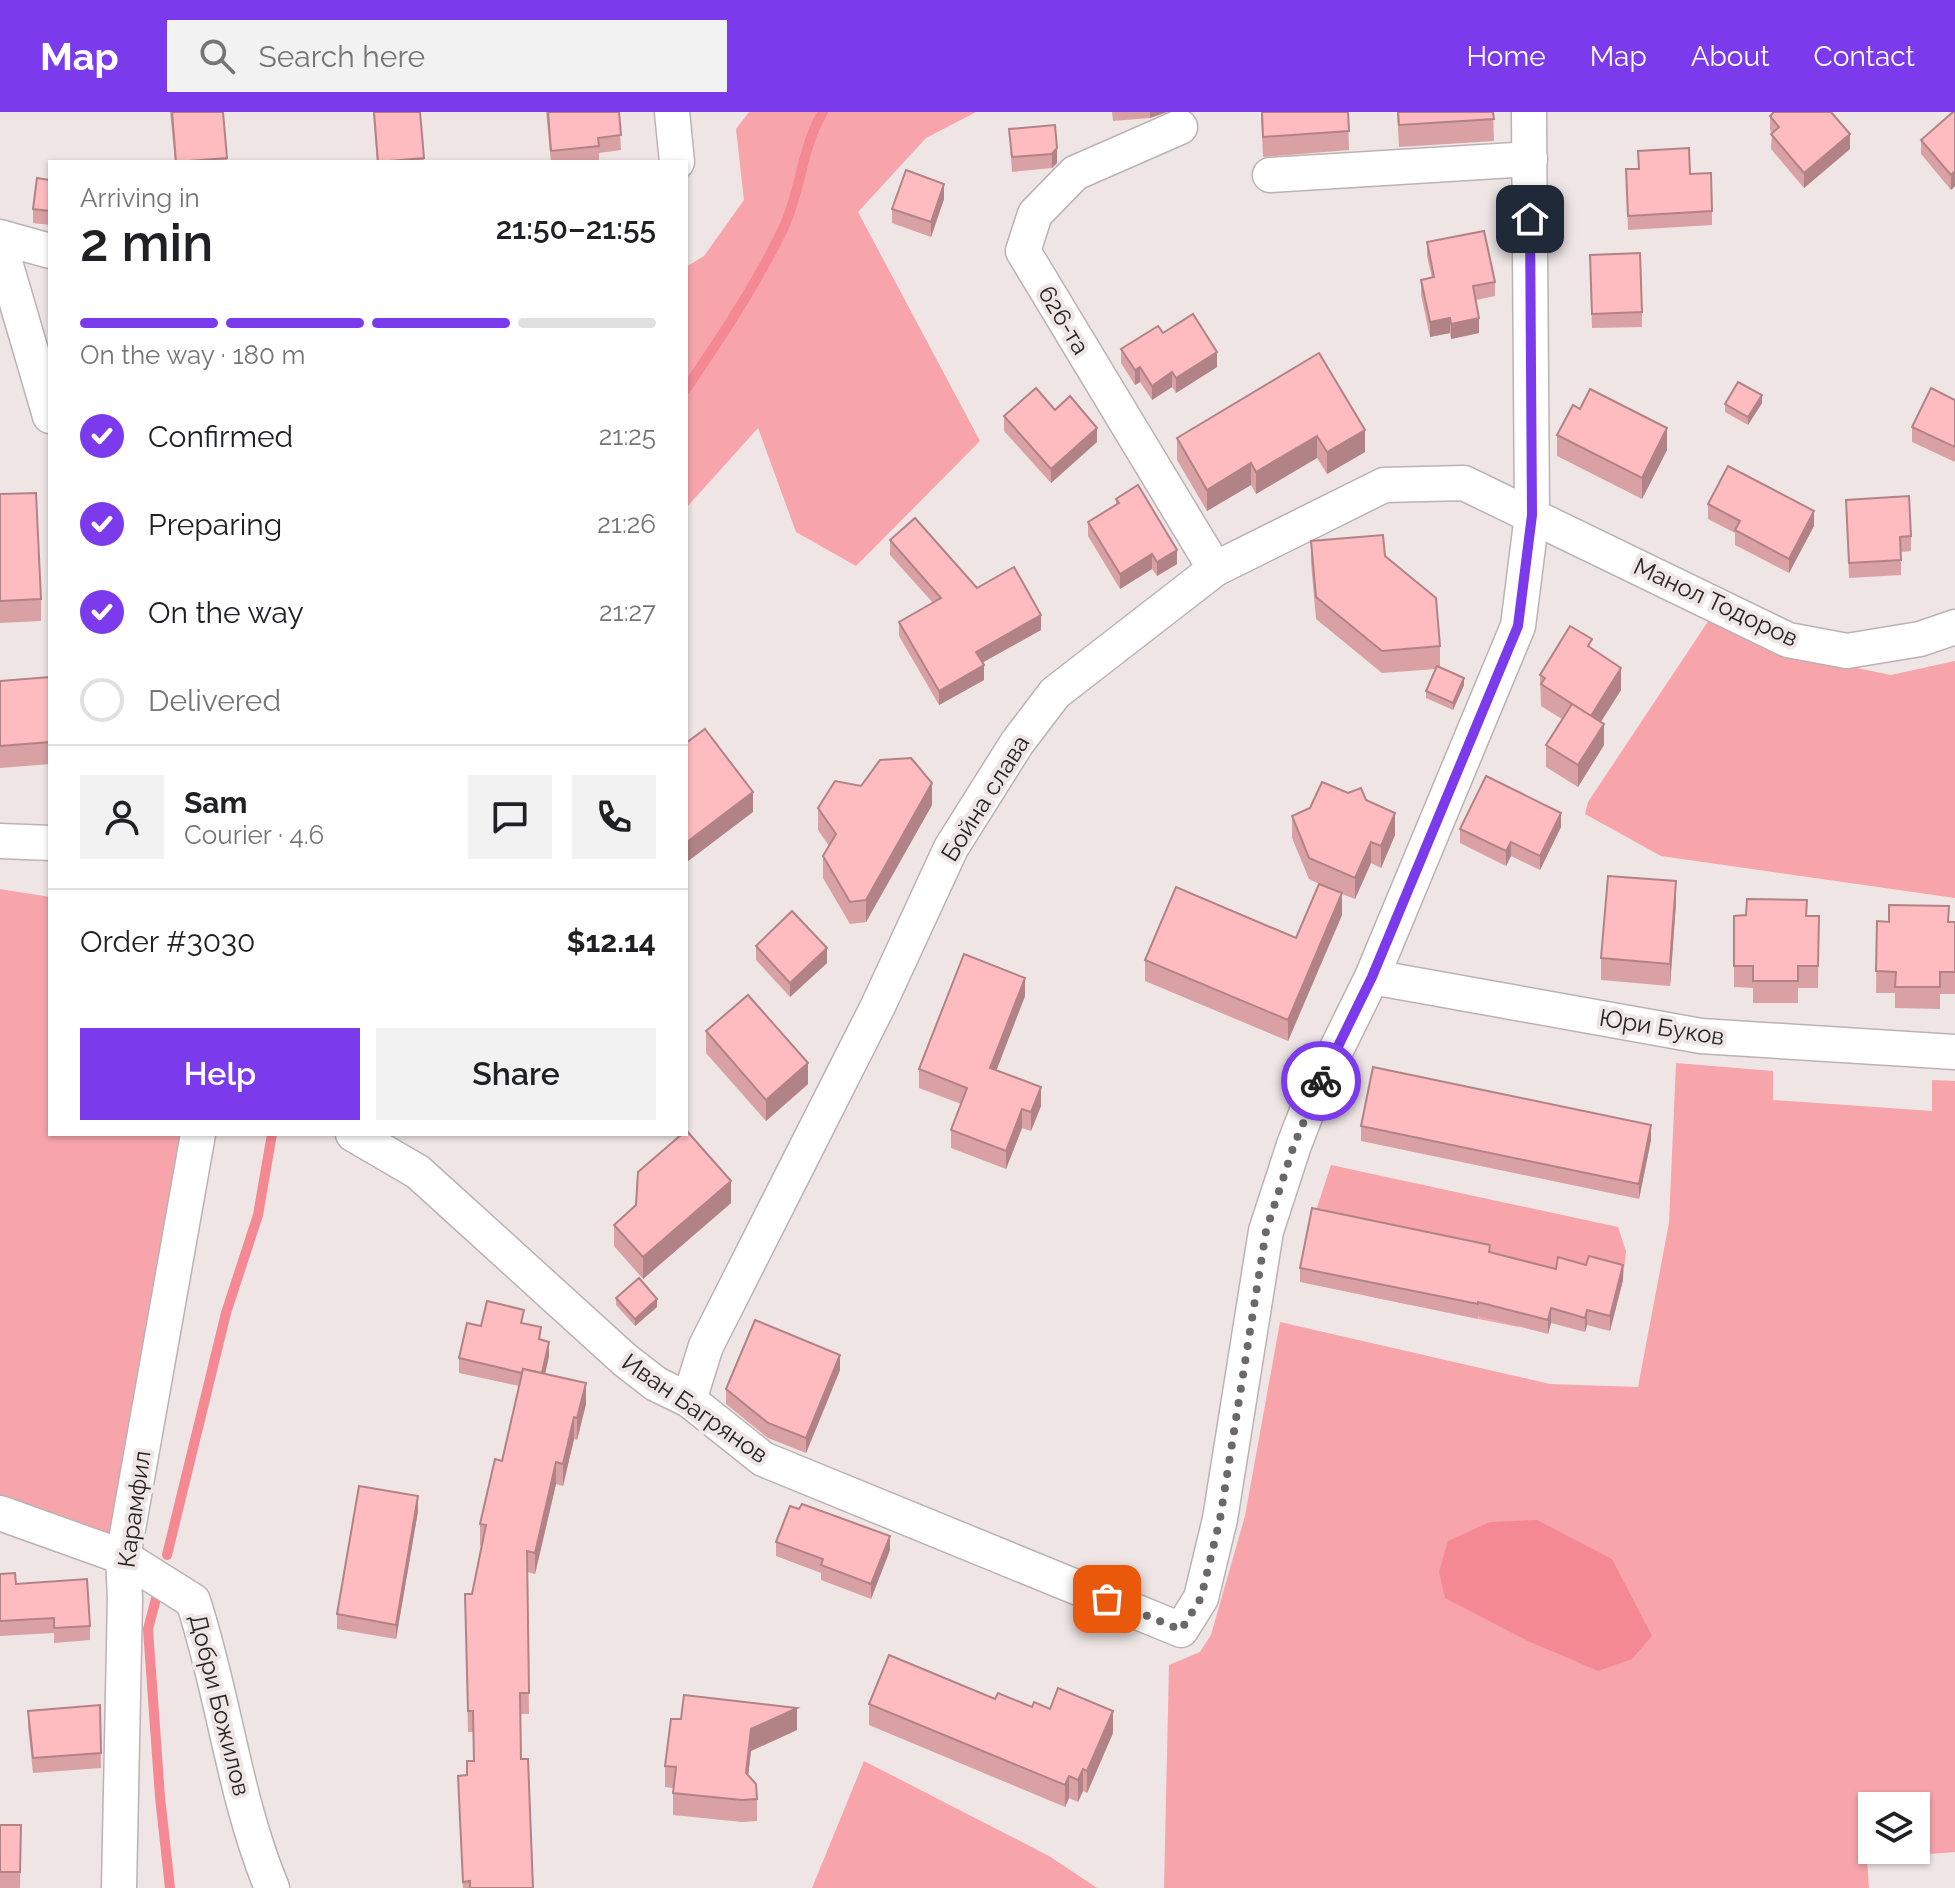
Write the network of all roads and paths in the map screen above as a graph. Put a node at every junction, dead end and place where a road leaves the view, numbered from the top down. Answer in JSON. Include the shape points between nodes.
{"nodes":[{"id":1,"x":672,"y":112,"type":"edge"},
{"id":2,"x":1529,"y":112,"type":"edge"},
{"id":3,"x":1180,"y":127,"type":"dead end"},
{"id":4,"x":1530,"y":159,"type":"junction"},
{"id":5,"x":677,"y":160,"type":"edge"},
{"id":6,"x":1270,"y":175,"type":"dead end"},
{"id":7,"x":0,"y":237,"type":"edge"},
{"id":8,"x":0,"y":245,"type":"edge"},
{"id":9,"x":48,"y":250,"type":"edge"},
{"id":10,"x":48,"y":409,"type":"edge"},
{"id":11,"x":1532,"y":515,"type":"junction"},
{"id":12,"x":1215,"y":569,"type":"junction"},
{"id":13,"x":1955,"y":627,"type":"edge"},
{"id":14,"x":0,"y":841,"type":"edge"},
{"id":15,"x":48,"y":843,"type":"edge"},
{"id":16,"x":1372,"y":977,"type":"junction"},
{"id":17,"x":1955,"y":1052,"type":"edge"},
{"id":18,"x":198,"y":1136,"type":"edge"},
{"id":19,"x":356,"y":1136,"type":"edge"},
{"id":20,"x":689,"y":1400,"type":"junction"},
{"id":21,"x":0,"y":1513,"type":"edge"},
{"id":22,"x":123,"y":1557,"type":"junction"},
{"id":23,"x":119,"y":1888,"type":"edge"},
{"id":24,"x":272,"y":1888,"type":"edge"}],
"edges":[{"from":1,"to":5,"type":"street"},
{"from":2,"to":4,"type":"street"},
{"from":3,"to":12,"type":"street","name":"626-та","via":[[1075,173],[1035,214],[1023,251]]},
{"from":4,"to":6,"type":"street"},
{"from":4,"to":11,"type":"street"},
{"from":7,"to":9,"type":"street"},
{"from":8,"to":10,"type":"street"},
{"from":11,"to":12,"type":"street","name":"Бойна слава","via":[[1464,483],[1384,485]]},
{"from":11,"to":13,"type":"street","name":"Манол Тодоров","via":[[1788,640],[1847,651],[1920,639]]},
{"from":11,"to":16,"type":"street","via":[[1518,626]]},
{"from":12,"to":20,"type":"street","name":"Бойна слава","via":[[1055,693],[1017,743],[951,848],[878,1006],[706,1346]]},
{"from":14,"to":15,"type":"street"},
{"from":16,"to":17,"type":"street","name":"Юри Буков","via":[[1701,1036]]},
{"from":16,"to":20,"type":"street","name":"Иван Багрянов","via":[[1311,1101],[1266,1231],[1220,1519],[1201,1598],[1181,1630],[763,1459]]},
{"from":18,"to":22,"type":"street","name":"Карамфил"},
{"from":19,"to":20,"type":"street","name":"Иван Багрянов","via":[[418,1172],[625,1360]]},
{"from":21,"to":22,"type":"street","name":"Добри Божилов"},
{"from":22,"to":23,"type":"street","name":"Карамфил"},
{"from":22,"to":24,"type":"street","name":"Добри Божилов","via":[[193,1601],[259,1856]]}]}
